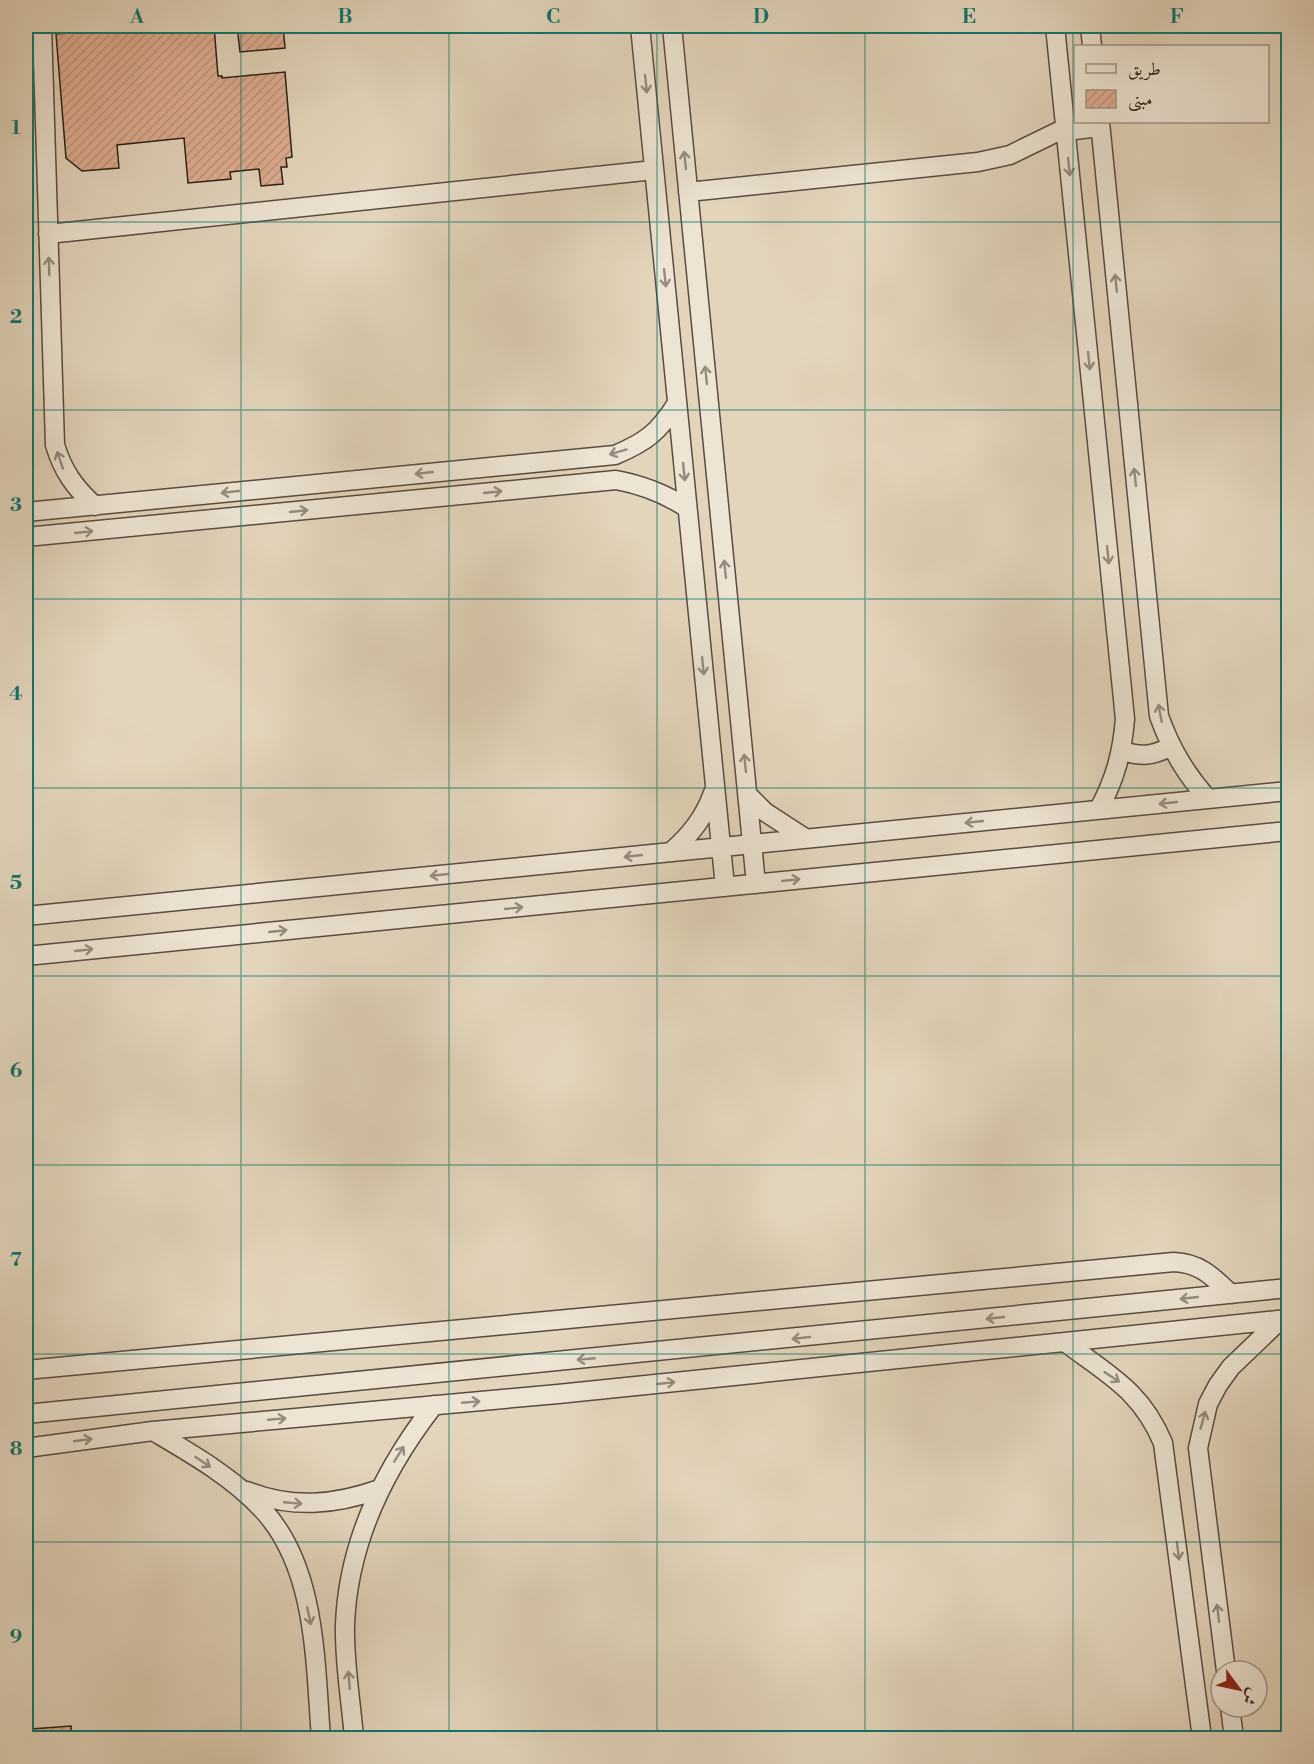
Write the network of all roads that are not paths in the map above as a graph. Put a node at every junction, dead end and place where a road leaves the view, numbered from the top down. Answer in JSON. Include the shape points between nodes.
{"nodes":[{"id":1,"x":42,"y":26,"type":"edge"},
{"id":2,"x":640,"y":26,"type":"edge"},
{"id":3,"x":672,"y":26,"type":"edge"},
{"id":4,"x":1055,"y":26,"type":"edge"},
{"id":5,"x":1090,"y":26,"type":"edge"},
{"id":6,"x":1092,"y":45,"type":"edge"},
{"id":7,"x":1100,"y":124,"type":"edge"},
{"id":8,"x":1066,"y":130,"type":"junction"},
{"id":9,"x":654,"y":170,"type":"junction"},
{"id":10,"x":688,"y":192,"type":"junction"},
{"id":11,"x":48,"y":234,"type":"junction"},
{"id":12,"x":677,"y":403,"type":"junction"},
{"id":13,"x":95,"y":506,"type":"junction"},
{"id":14,"x":687,"y":508,"type":"junction"},
{"id":15,"x":26,"y":512,"type":"edge"},
{"id":16,"x":26,"y":537,"type":"edge"},
{"id":17,"x":1170,"y":747,"type":"junction"},
{"id":18,"x":1122,"y":751,"type":"junction"},
{"id":19,"x":715,"y":789,"type":"junction"},
{"id":20,"x":1288,"y":790,"type":"edge"},
{"id":21,"x":748,"y":795,"type":"junction"},
{"id":22,"x":1208,"y":799,"type":"junction"},
{"id":23,"x":1099,"y":809,"type":"junction"},
{"id":24,"x":1288,"y":831,"type":"edge"},
{"id":25,"x":806,"y":838,"type":"junction"},
{"id":26,"x":752,"y":844,"type":"junction"},
{"id":27,"x":721,"y":847,"type":"junction"},
{"id":28,"x":671,"y":852,"type":"junction"},
{"id":29,"x":756,"y":884,"type":"junction"},
{"id":30,"x":725,"y":887,"type":"junction"},
{"id":31,"x":26,"y":916,"type":"edge"},
{"id":32,"x":26,"y":956,"type":"edge"},
{"id":33,"x":1288,"y":1288,"type":"edge"},
{"id":34,"x":1231,"y":1294,"type":"junction"},
{"id":35,"x":1284,"y":1319,"type":"edge"},
{"id":36,"x":760,"y":1342,"type":"junction"},
{"id":37,"x":1065,"y":1342,"type":"junction"},
{"id":38,"x":26,"y":1370,"type":"edge"},
{"id":39,"x":763,"y":1373,"type":"junction"},
{"id":40,"x":434,"y":1405,"type":"junction"},
{"id":41,"x":26,"y":1414,"type":"edge"},
{"id":42,"x":153,"y":1431,"type":"junction"},
{"id":43,"x":26,"y":1448,"type":"edge"},
{"id":44,"x":237,"y":1487,"type":"junction"},
{"id":45,"x":380,"y":1489,"type":"junction"},
{"id":46,"x":1224,"y":1659,"type":"edge"},
{"id":47,"x":1232,"y":1719,"type":"edge"},
{"id":48,"x":321,"y":1738,"type":"edge"},
{"id":49,"x":354,"y":1738,"type":"edge"},
{"id":50,"x":1202,"y":1738,"type":"edge"},
{"id":51,"x":1234,"y":1738,"type":"edge"}],
"edges":[{"from":1,"to":11,"type":"street"},
{"from":2,"to":9,"type":"street","one_way":true},
{"from":10,"to":3,"type":"street","one_way":true},
{"from":4,"to":8,"type":"street"},
{"from":5,"to":6,"type":"street"},
{"from":7,"to":8,"type":"street"},
{"from":17,"to":7,"type":"street","one_way":true,"via":[[1159,716]]},
{"from":8,"to":10,"type":"street","via":[[994,160]]},
{"from":8,"to":18,"type":"street","one_way":true,"via":[[1125,719]]},
{"from":9,"to":11,"type":"street"},
{"from":9,"to":12,"type":"street","one_way":true},
{"from":21,"to":10,"type":"street","one_way":true},
{"from":13,"to":11,"type":"street","one_way":true,"via":[[71,482],[55,445]]},
{"from":12,"to":13,"type":"street","one_way":true,"via":[[662,426],[648,438],[615,455]]},
{"from":12,"to":14,"type":"street","one_way":true},
{"from":13,"to":15,"type":"street"},
{"from":16,"to":14,"type":"street","one_way":true,"via":[[616,480],[641,484]]},
{"from":14,"to":19,"type":"street","one_way":true},
{"from":17,"to":18,"type":"street","via":[[1147,756]]},
{"from":17,"to":22,"type":"street","via":[[1186,775]]},
{"from":18,"to":23,"type":"street","via":[[1114,782]]},
{"from":19,"to":27,"type":"street"},
{"from":19,"to":28,"type":"street","via":[[706,813],[691,835]]},
{"from":20,"to":22,"type":"street"},
{"from":21,"to":25,"type":"street","via":[[765,812]]},
{"from":21,"to":26,"type":"street"},
{"from":22,"to":23,"type":"street","one_way":true},
{"from":23,"to":25,"type":"street","one_way":true},
{"from":29,"to":24,"type":"street","one_way":true},
{"from":25,"to":26,"type":"street"},
{"from":26,"to":27,"type":"street"},
{"from":26,"to":29,"type":"street"},
{"from":27,"to":28,"type":"street"},
{"from":27,"to":30,"type":"street"},
{"from":28,"to":31,"type":"street","one_way":true},
{"from":29,"to":30,"type":"street"},
{"from":32,"to":30,"type":"street","one_way":true},
{"from":33,"to":34,"type":"street"},
{"from":34,"to":36,"type":"street","one_way":true},
{"from":34,"to":38,"type":"street","via":[[1205,1270],[1174,1262]]},
{"from":35,"to":37,"type":"street"},
{"from":46,"to":35,"type":"street","one_way":true,"via":[[1197,1448],[1201,1426],[1218,1385],[1231,1367]]},
{"from":36,"to":39,"type":"street"},
{"from":36,"to":41,"type":"street","one_way":true},
{"from":37,"to":39,"type":"street"},
{"from":37,"to":50,"type":"street","one_way":true,"via":[[1125,1385],[1154,1421],[1163,1443]]},
{"from":40,"to":39,"type":"street","one_way":true},
{"from":42,"to":40,"type":"street","one_way":true},
{"from":45,"to":40,"type":"street","one_way":true},
{"from":43,"to":42,"type":"street","one_way":true},
{"from":42,"to":44,"type":"street","one_way":true},
{"from":44,"to":45,"type":"street","one_way":true,"via":[[268,1498],[308,1504],[340,1501]]},
{"from":44,"to":48,"type":"street","one_way":true,"via":[[275,1525],[295,1563],[313,1638]]},
{"from":49,"to":45,"type":"street","one_way":true,"via":[[345,1626],[348,1596],[363,1529]]},
{"from":47,"to":51,"type":"street"}]}
